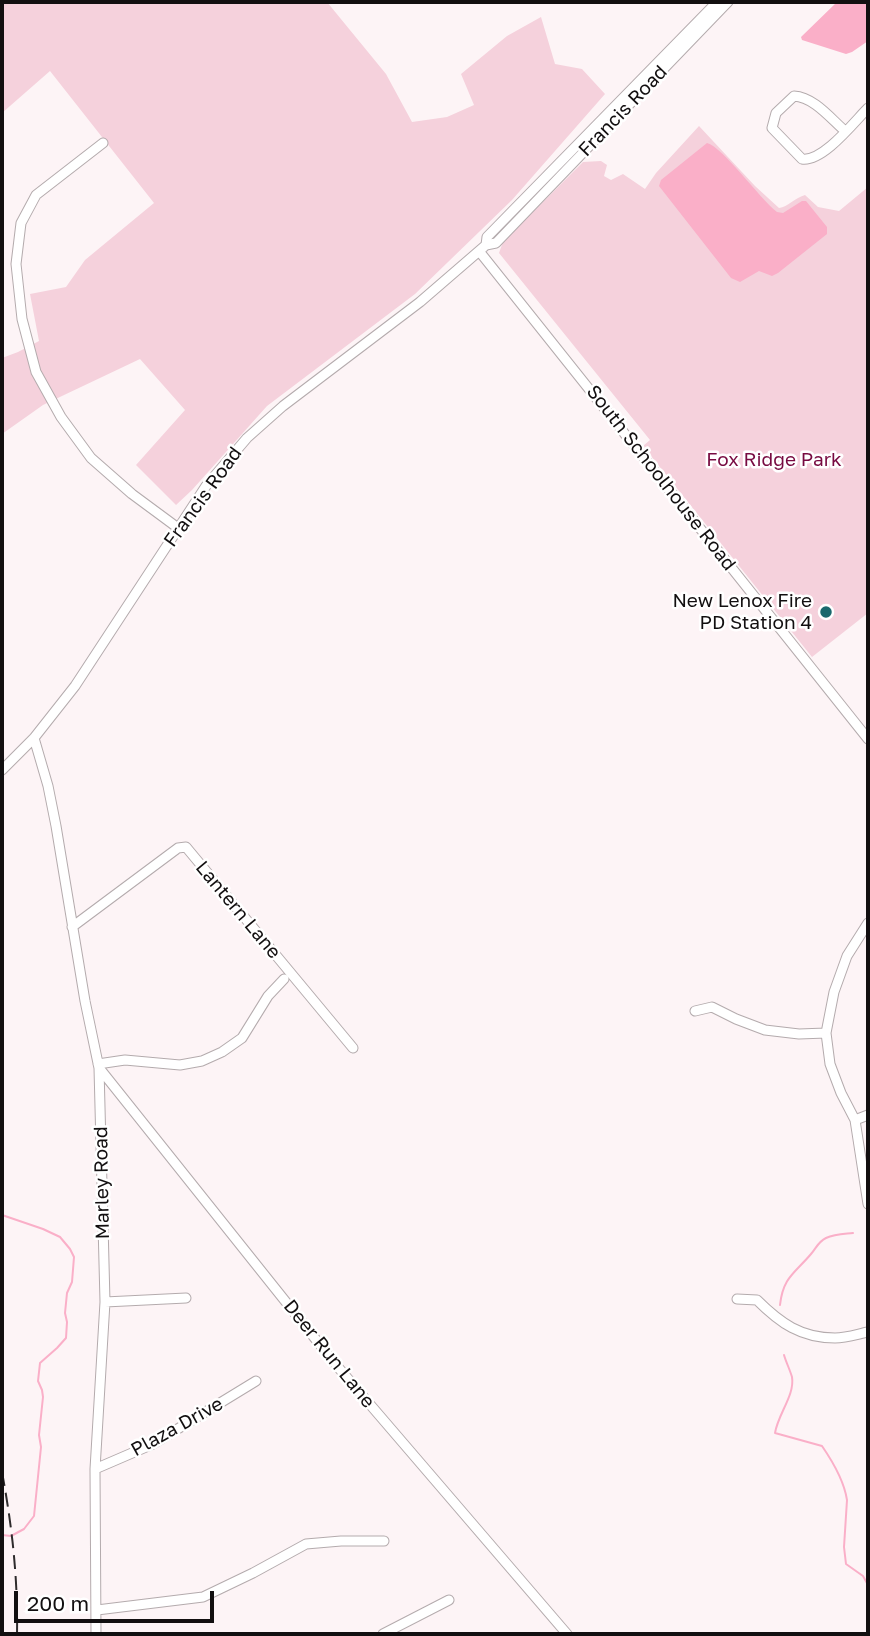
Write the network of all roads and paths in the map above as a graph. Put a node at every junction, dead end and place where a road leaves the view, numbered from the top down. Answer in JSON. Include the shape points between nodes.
{"nodes":[{"id":1,"x":717,"y":2,"type":"edge"},
{"id":2,"x":727,"y":2,"type":"edge"},
{"id":3,"x":868,"y":108,"type":"edge"},
{"id":4,"x":845,"y":131,"type":"junction"},
{"id":5,"x":103,"y":143,"type":"dead end"},
{"id":6,"x":482,"y":248,"type":"junction"},
{"id":7,"x":178,"y":528,"type":"junction"},
{"id":8,"x":34,"y":738,"type":"junction"},
{"id":9,"x":868,"y":739,"type":"edge"},
{"id":10,"x":2,"y":770,"type":"edge"},
{"id":11,"x":868,"y":923,"type":"edge"},
{"id":12,"x":72,"y":927,"type":"junction"},
{"id":13,"x":284,"y":979,"type":"dead end"},
{"id":14,"x":695,"y":1011,"type":"dead end"},
{"id":15,"x":826,"y":1033,"type":"junction"},
{"id":16,"x":353,"y":1048,"type":"dead end"},
{"id":17,"x":99,"y":1066,"type":"junction"},
{"id":18,"x":868,"y":1115,"type":"edge"},
{"id":19,"x":855,"y":1120,"type":"junction"},
{"id":20,"x":868,"y":1203,"type":"edge"},
{"id":21,"x":186,"y":1298,"type":"dead end"},
{"id":22,"x":737,"y":1299,"type":"dead end"},
{"id":23,"x":105,"y":1302,"type":"junction"},
{"id":24,"x":868,"y":1332,"type":"edge"},
{"id":25,"x":257,"y":1381,"type":"dead end"},
{"id":26,"x":95,"y":1469,"type":"junction"},
{"id":27,"x":384,"y":1541,"type":"dead end"},
{"id":28,"x":449,"y":1600,"type":"dead end"},
{"id":29,"x":97,"y":1610,"type":"junction"},
{"id":30,"x":96,"y":1634,"type":"edge"},
{"id":31,"x":383,"y":1634,"type":"edge"},
{"id":32,"x":567,"y":1634,"type":"edge"}],
"edges":[{"from":1,"to":6,"type":"street","name":"Francis Road","via":[[487,237]]},
{"from":2,"to":6,"type":"street","name":"Francis Road","via":[[496,243]]},
{"from":3,"to":4,"type":"street"},
{"from":4,"to":4,"type":"street","via":[[809,160],[802,159],[772,128],[776,113],[794,96],[804,96]]},
{"from":5,"to":7,"type":"street","via":[[36,195],[20,223],[16,264],[22,319],[36,372],[78,441],[132,494]]},
{"from":6,"to":7,"type":"street","name":"Francis Road","via":[[398,320],[268,417],[226,460]]},
{"from":6,"to":9,"type":"street","name":"South Schoolhouse Road"},
{"from":7,"to":8,"type":"street","name":"Francis Road","via":[[75,685]]},
{"from":8,"to":10,"type":"street","name":"Francis Road"},
{"from":8,"to":12,"type":"street","name":"Marley Road","via":[[48,786]]},
{"from":11,"to":15,"type":"street","via":[[847,956]]},
{"from":12,"to":16,"type":"street","name":"Lantern Lane","via":[[178,848],[186,847]]},
{"from":12,"to":17,"type":"street","name":"Marley Road"},
{"from":13,"to":17,"type":"street","via":[[242,1038],[222,1052],[180,1065],[125,1060]]},
{"from":14,"to":15,"type":"street","via":[[712,1007],[765,1030]]},
{"from":15,"to":19,"type":"street","via":[[830,1064]]},
{"from":17,"to":23,"type":"street","name":"Marley Road"},
{"from":17,"to":32,"type":"street","name":"Deer Run Lane","via":[[337,1366]]},
{"from":18,"to":19,"type":"street"},
{"from":19,"to":20,"type":"street"},
{"from":21,"to":23,"type":"street"},
{"from":22,"to":24,"type":"street","via":[[757,1300],[799,1333],[835,1338]]},
{"from":23,"to":26,"type":"street","name":"Marley Road"},
{"from":25,"to":26,"type":"street","name":"Plaza Drive","via":[[153,1444]]},
{"from":26,"to":29,"type":"street","name":"Marley Road"},
{"from":27,"to":29,"type":"street","via":[[306,1544],[203,1597]]},
{"from":28,"to":31,"type":"street"},
{"from":29,"to":30,"type":"street","name":"Marley Road"}]}
